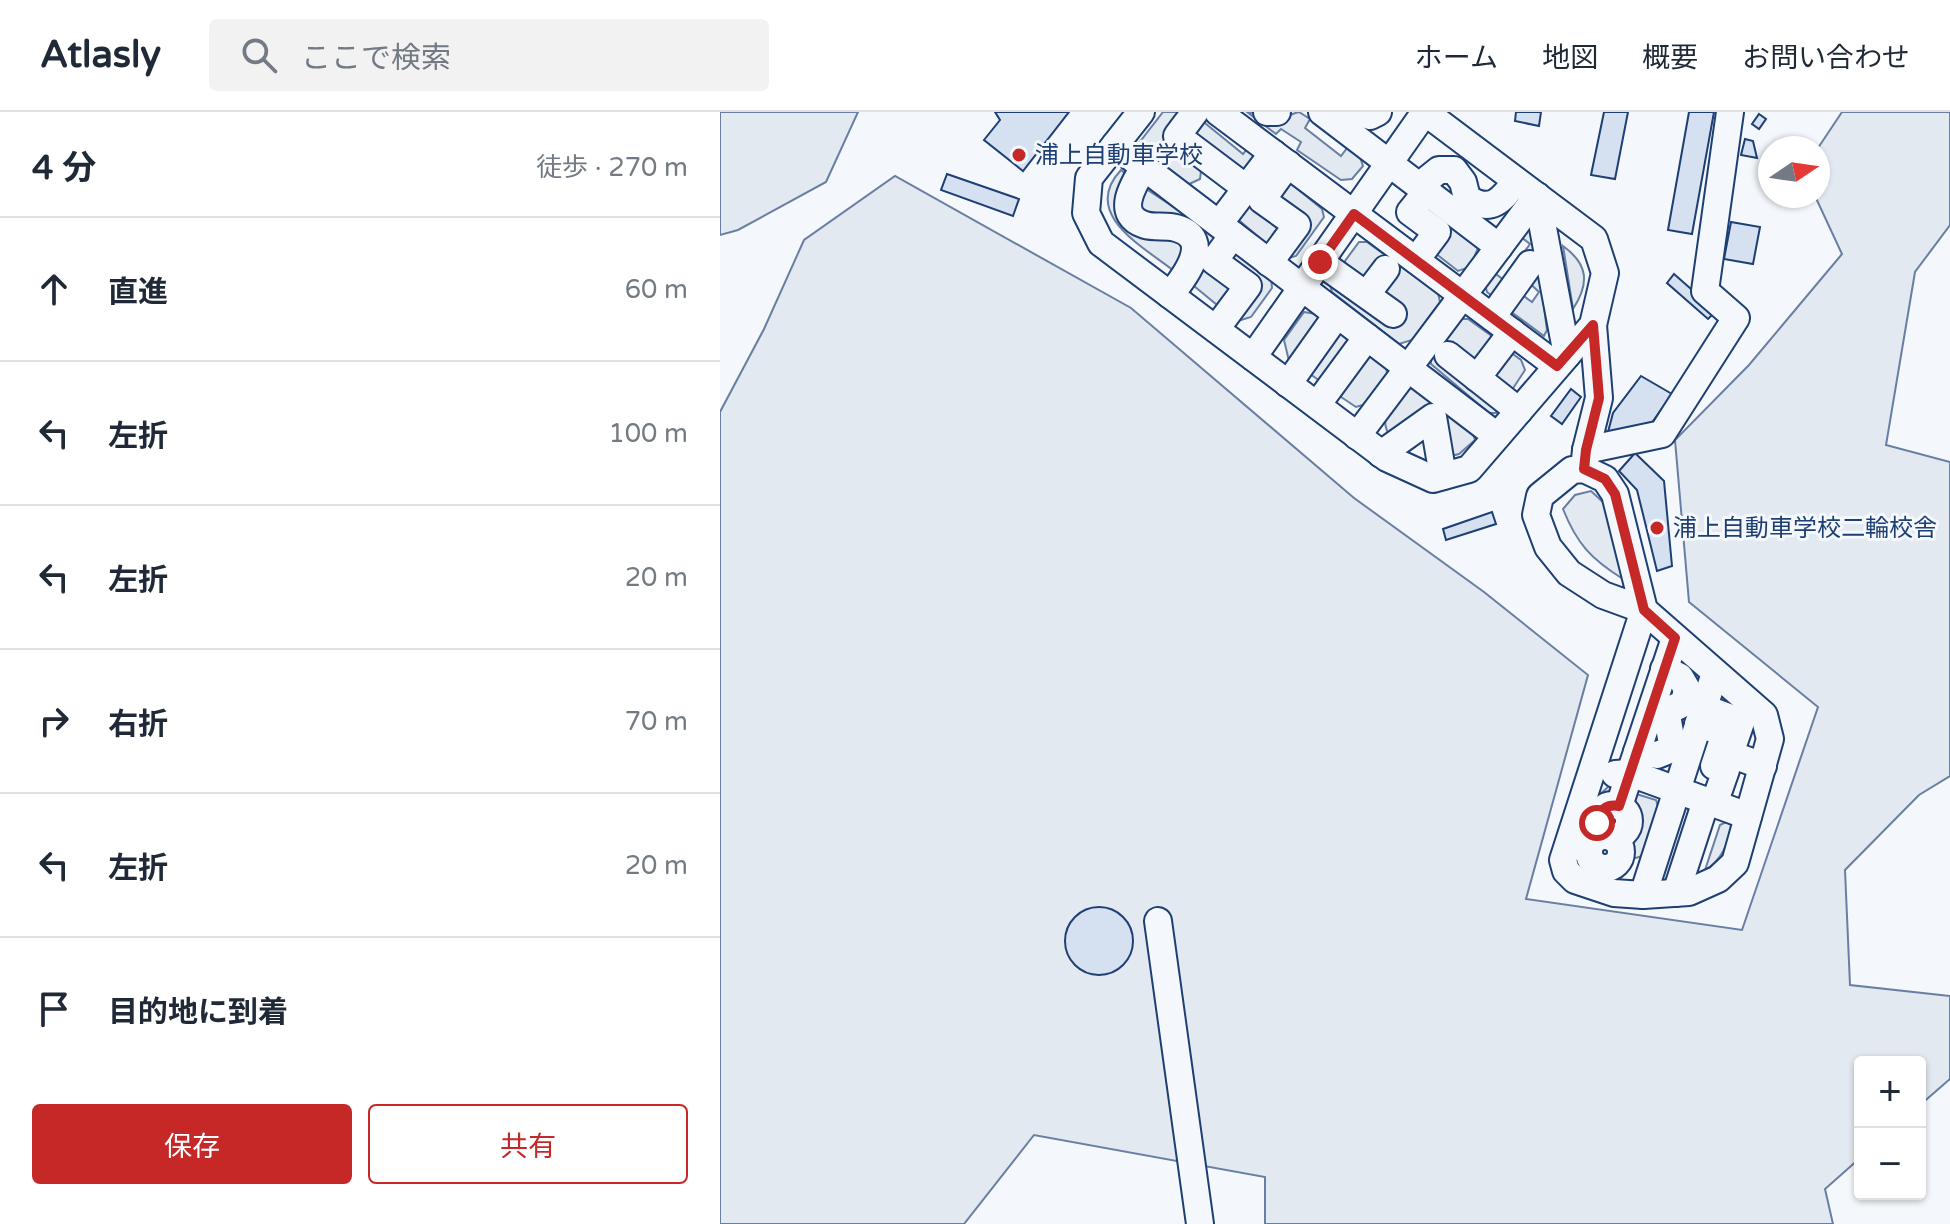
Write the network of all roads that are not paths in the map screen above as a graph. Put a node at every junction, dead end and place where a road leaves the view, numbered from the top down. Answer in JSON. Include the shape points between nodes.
{"nodes":[{"id":1,"x":1141,"y":112,"type":"edge"},
{"id":2,"x":1195,"y":112,"type":"edge"},
{"id":3,"x":1218,"y":112,"type":"edge"},
{"id":4,"x":1267,"y":112,"type":"edge"},
{"id":5,"x":1277,"y":112,"type":"edge"},
{"id":6,"x":1322,"y":112,"type":"edge"},
{"id":7,"x":1356,"y":112,"type":"edge"},
{"id":8,"x":1378,"y":112,"type":"edge"},
{"id":9,"x":1425,"y":112,"type":"edge"},
{"id":10,"x":1730,"y":112,"type":"edge"},
{"id":11,"x":1115,"y":145,"type":"junction"},
{"id":12,"x":1280,"y":158,"type":"junction"},
{"id":13,"x":1389,"y":164,"type":"junction"},
{"id":14,"x":1144,"y":167,"type":"junction"},
{"id":15,"x":1218,"y":167,"type":"junction"},
{"id":16,"x":1246,"y":188,"type":"junction"},
{"id":17,"x":1527,"y":188,"type":"junction"},
{"id":18,"x":1422,"y":189,"type":"junction"},
{"id":19,"x":1191,"y":203,"type":"junction"},
{"id":20,"x":1354,"y":214,"type":"junction"},
{"id":21,"x":1226,"y":230,"type":"junction"},
{"id":22,"x":1499,"y":247,"type":"junction"},
{"id":23,"x":1416,"y":260,"type":"junction"},
{"id":24,"x":1320,"y":262,"type":"junction"},
{"id":25,"x":1269,"y":263,"type":"junction"},
{"id":26,"x":1386,"y":269,"type":"dead end"},
{"id":27,"x":1527,"y":281,"type":"dead end"},
{"id":28,"x":1301,"y":287,"type":"junction"},
{"id":29,"x":1367,"y":294,"type":"junction"},
{"id":30,"x":1170,"y":295,"type":"junction"},
{"id":31,"x":1462,"y":295,"type":"junction"},
{"id":32,"x":1393,"y":314,"type":"dead end"},
{"id":33,"x":1337,"y":315,"type":"junction"},
{"id":34,"x":1502,"y":324,"type":"junction"},
{"id":35,"x":1593,"y":325,"type":"junction"},
{"id":36,"x":1216,"y":329,"type":"junction"},
{"id":37,"x":1367,"y":337,"type":"junction"},
{"id":38,"x":1448,"y":355,"type":"dead end"},
{"id":39,"x":1253,"y":357,"type":"junction"},
{"id":40,"x":1562,"y":360,"type":"junction"},
{"id":41,"x":1407,"y":367,"type":"junction"},
{"id":42,"x":1477,"y":378,"type":"junction"},
{"id":43,"x":1288,"y":384,"type":"junction"},
{"id":44,"x":1317,"y":405,"type":"junction"},
{"id":45,"x":1519,"y":411,"type":"junction"},
{"id":46,"x":1357,"y":436,"type":"junction"},
{"id":47,"x":1497,"y":436,"type":"junction"},
{"id":48,"x":1381,"y":454,"type":"junction"},
{"id":49,"x":1585,"y":459,"type":"junction"},
{"id":50,"x":1443,"y":476,"type":"junction"},
{"id":51,"x":1644,"y":610,"type":"junction"},
{"id":52,"x":1675,"y":638,"type":"junction"},
{"id":53,"x":1664,"y":669,"type":"junction"},
{"id":54,"x":1715,"y":673,"type":"junction"},
{"id":55,"x":1697,"y":712,"type":"junction"},
{"id":56,"x":1634,"y":763,"type":"junction"},
{"id":57,"x":1726,"y":770,"type":"junction"},
{"id":58,"x":1761,"y":773,"type":"junction"},
{"id":59,"x":1591,"y":774,"type":"junction"},
{"id":60,"x":1677,"y":791,"type":"junction"},
{"id":61,"x":1714,"y":804,"type":"junction"},
{"id":62,"x":1748,"y":816,"type":"junction"},
{"id":63,"x":1604,"y":862,"type":"junction"},
{"id":64,"x":1651,"y":869,"type":"junction"},
{"id":65,"x":1685,"y":891,"type":"junction"},
{"id":66,"x":1643,"y":895,"type":"junction"},
{"id":67,"x":1158,"y":921,"type":"dead end"},
{"id":68,"x":1200,"y":1224,"type":"edge"}],
"edges":[{"from":1,"to":11,"type":"street"},
{"from":2,"to":15,"type":"street","via":[[1177,136]]},
{"from":3,"to":12,"type":"street"},
{"from":4,"to":5,"type":"street"},
{"from":6,"to":13,"type":"street"},
{"from":7,"to":8,"type":"street"},
{"from":9,"to":13,"type":"street"},
{"from":9,"to":17,"type":"street"},
{"from":10,"to":49,"type":"street","via":[[1705,291],[1736,318],[1662,434]]},
{"from":11,"to":14,"type":"street"},
{"from":11,"to":30,"type":"street","via":[[1089,178],[1086,213],[1101,243]]},
{"from":12,"to":16,"type":"street"},
{"from":12,"to":20,"type":"street"},
{"from":12,"to":25,"type":"street","via":[[1262,200],[1297,225]]},
{"from":13,"to":18,"type":"street"},
{"from":13,"to":20,"type":"street"},
{"from":14,"to":19,"type":"street"},
{"from":14,"to":30,"type":"street","via":[[1128,191],[1133,219],[1146,226],[1179,229],[1192,239],[1196,255]]},
{"from":15,"to":16,"type":"street"},
{"from":15,"to":19,"type":"street"},
{"from":16,"to":21,"type":"street"},
{"from":17,"to":18,"type":"street","via":[[1478,206],[1467,198],[1454,170],[1439,170]]},
{"from":17,"to":22,"type":"street"},
{"from":17,"to":35,"type":"street","via":[[1594,239],[1605,273]]},
{"from":17,"to":40,"type":"street"},
{"from":18,"to":22,"type":"street"},
{"from":18,"to":23,"type":"street","via":[[1410,212],[1437,232]]},
{"from":19,"to":21,"type":"street"},
{"from":20,"to":23,"type":"street"},
{"from":20,"to":24,"type":"street"},
{"from":21,"to":25,"type":"street"},
{"from":21,"to":36,"type":"street","via":[[1214,261],[1248,286]]},
{"from":22,"to":31,"type":"street"},
{"from":23,"to":31,"type":"street"},
{"from":24,"to":28,"type":"street"},
{"from":24,"to":29,"type":"street"},
{"from":25,"to":28,"type":"street"},
{"from":26,"to":29,"type":"street"},
{"from":27,"to":34,"type":"street"},
{"from":28,"to":33,"type":"street"},
{"from":28,"to":39,"type":"street"},
{"from":29,"to":32,"type":"street"},
{"from":30,"to":36,"type":"street"},
{"from":31,"to":34,"type":"street"},
{"from":31,"to":41,"type":"street"},
{"from":33,"to":37,"type":"street"},
{"from":33,"to":43,"type":"street"},
{"from":34,"to":40,"type":"street"},
{"from":34,"to":42,"type":"street"},
{"from":35,"to":40,"type":"street"},
{"from":35,"to":49,"type":"street","via":[[1599,398]]},
{"from":36,"to":39,"type":"street"},
{"from":37,"to":41,"type":"street"},
{"from":37,"to":44,"type":"street"},
{"from":38,"to":42,"type":"street"},
{"from":39,"to":43,"type":"street"},
{"from":40,"to":45,"type":"street"},
{"from":41,"to":46,"type":"street"},
{"from":41,"to":47,"type":"street"},
{"from":42,"to":45,"type":"street"},
{"from":43,"to":44,"type":"street"},
{"from":44,"to":46,"type":"street"},
{"from":45,"to":47,"type":"street"},
{"from":46,"to":48,"type":"street"},
{"from":47,"to":50,"type":"street","via":[[1469,469]]},
{"from":48,"to":50,"type":"street","via":[[1433,479]]},
{"from":48,"to":50,"type":"street","via":[[1433,417]]},
{"from":49,"to":51,"type":"street","via":[[1615,494]]},
{"from":49,"to":51,"type":"street","via":[[1540,496],[1536,515],[1548,547],[1569,573],[1603,595]]},
{"from":51,"to":52,"type":"street"},
{"from":51,"to":59,"type":"street"},
{"from":52,"to":53,"type":"street"},
{"from":52,"to":54,"type":"street"},
{"from":53,"to":55,"type":"street","via":[[1685,683]]},
{"from":53,"to":56,"type":"street"},
{"from":54,"to":55,"type":"street"},
{"from":54,"to":58,"type":"street","via":[[1764,715],[1770,739]]},
{"from":55,"to":56,"type":"street","via":[[1672,709],[1667,715],[1672,744],[1667,751]]},
{"from":55,"to":57,"type":"street","via":[[1725,733],[1714,766]]},
{"from":55,"to":58,"type":"street","via":[[1741,722],[1730,754]]},
{"from":55,"to":60,"type":"street"},
{"from":56,"to":59,"type":"street"},
{"from":56,"to":60,"type":"street"},
{"from":56,"to":63,"type":"street","via":[[1619,806],[1608,806],[1598,817]]},
{"from":57,"to":58,"type":"street"},
{"from":57,"to":61,"type":"street"},
{"from":58,"to":62,"type":"street"},
{"from":59,"to":63,"type":"street","via":[[1563,860],[1575,880]]},
{"from":60,"to":61,"type":"street"},
{"from":60,"to":64,"type":"street"},
{"from":61,"to":62,"type":"street"},
{"from":61,"to":65,"type":"street"},
{"from":62,"to":65,"type":"street","via":[[1735,863],[1718,879]]},
{"from":63,"to":64,"type":"street"},
{"from":63,"to":66,"type":"street","via":[[1614,893]]},
{"from":64,"to":66,"type":"street"},
{"from":65,"to":66,"type":"street"},
{"from":67,"to":68,"type":"street"}]}
